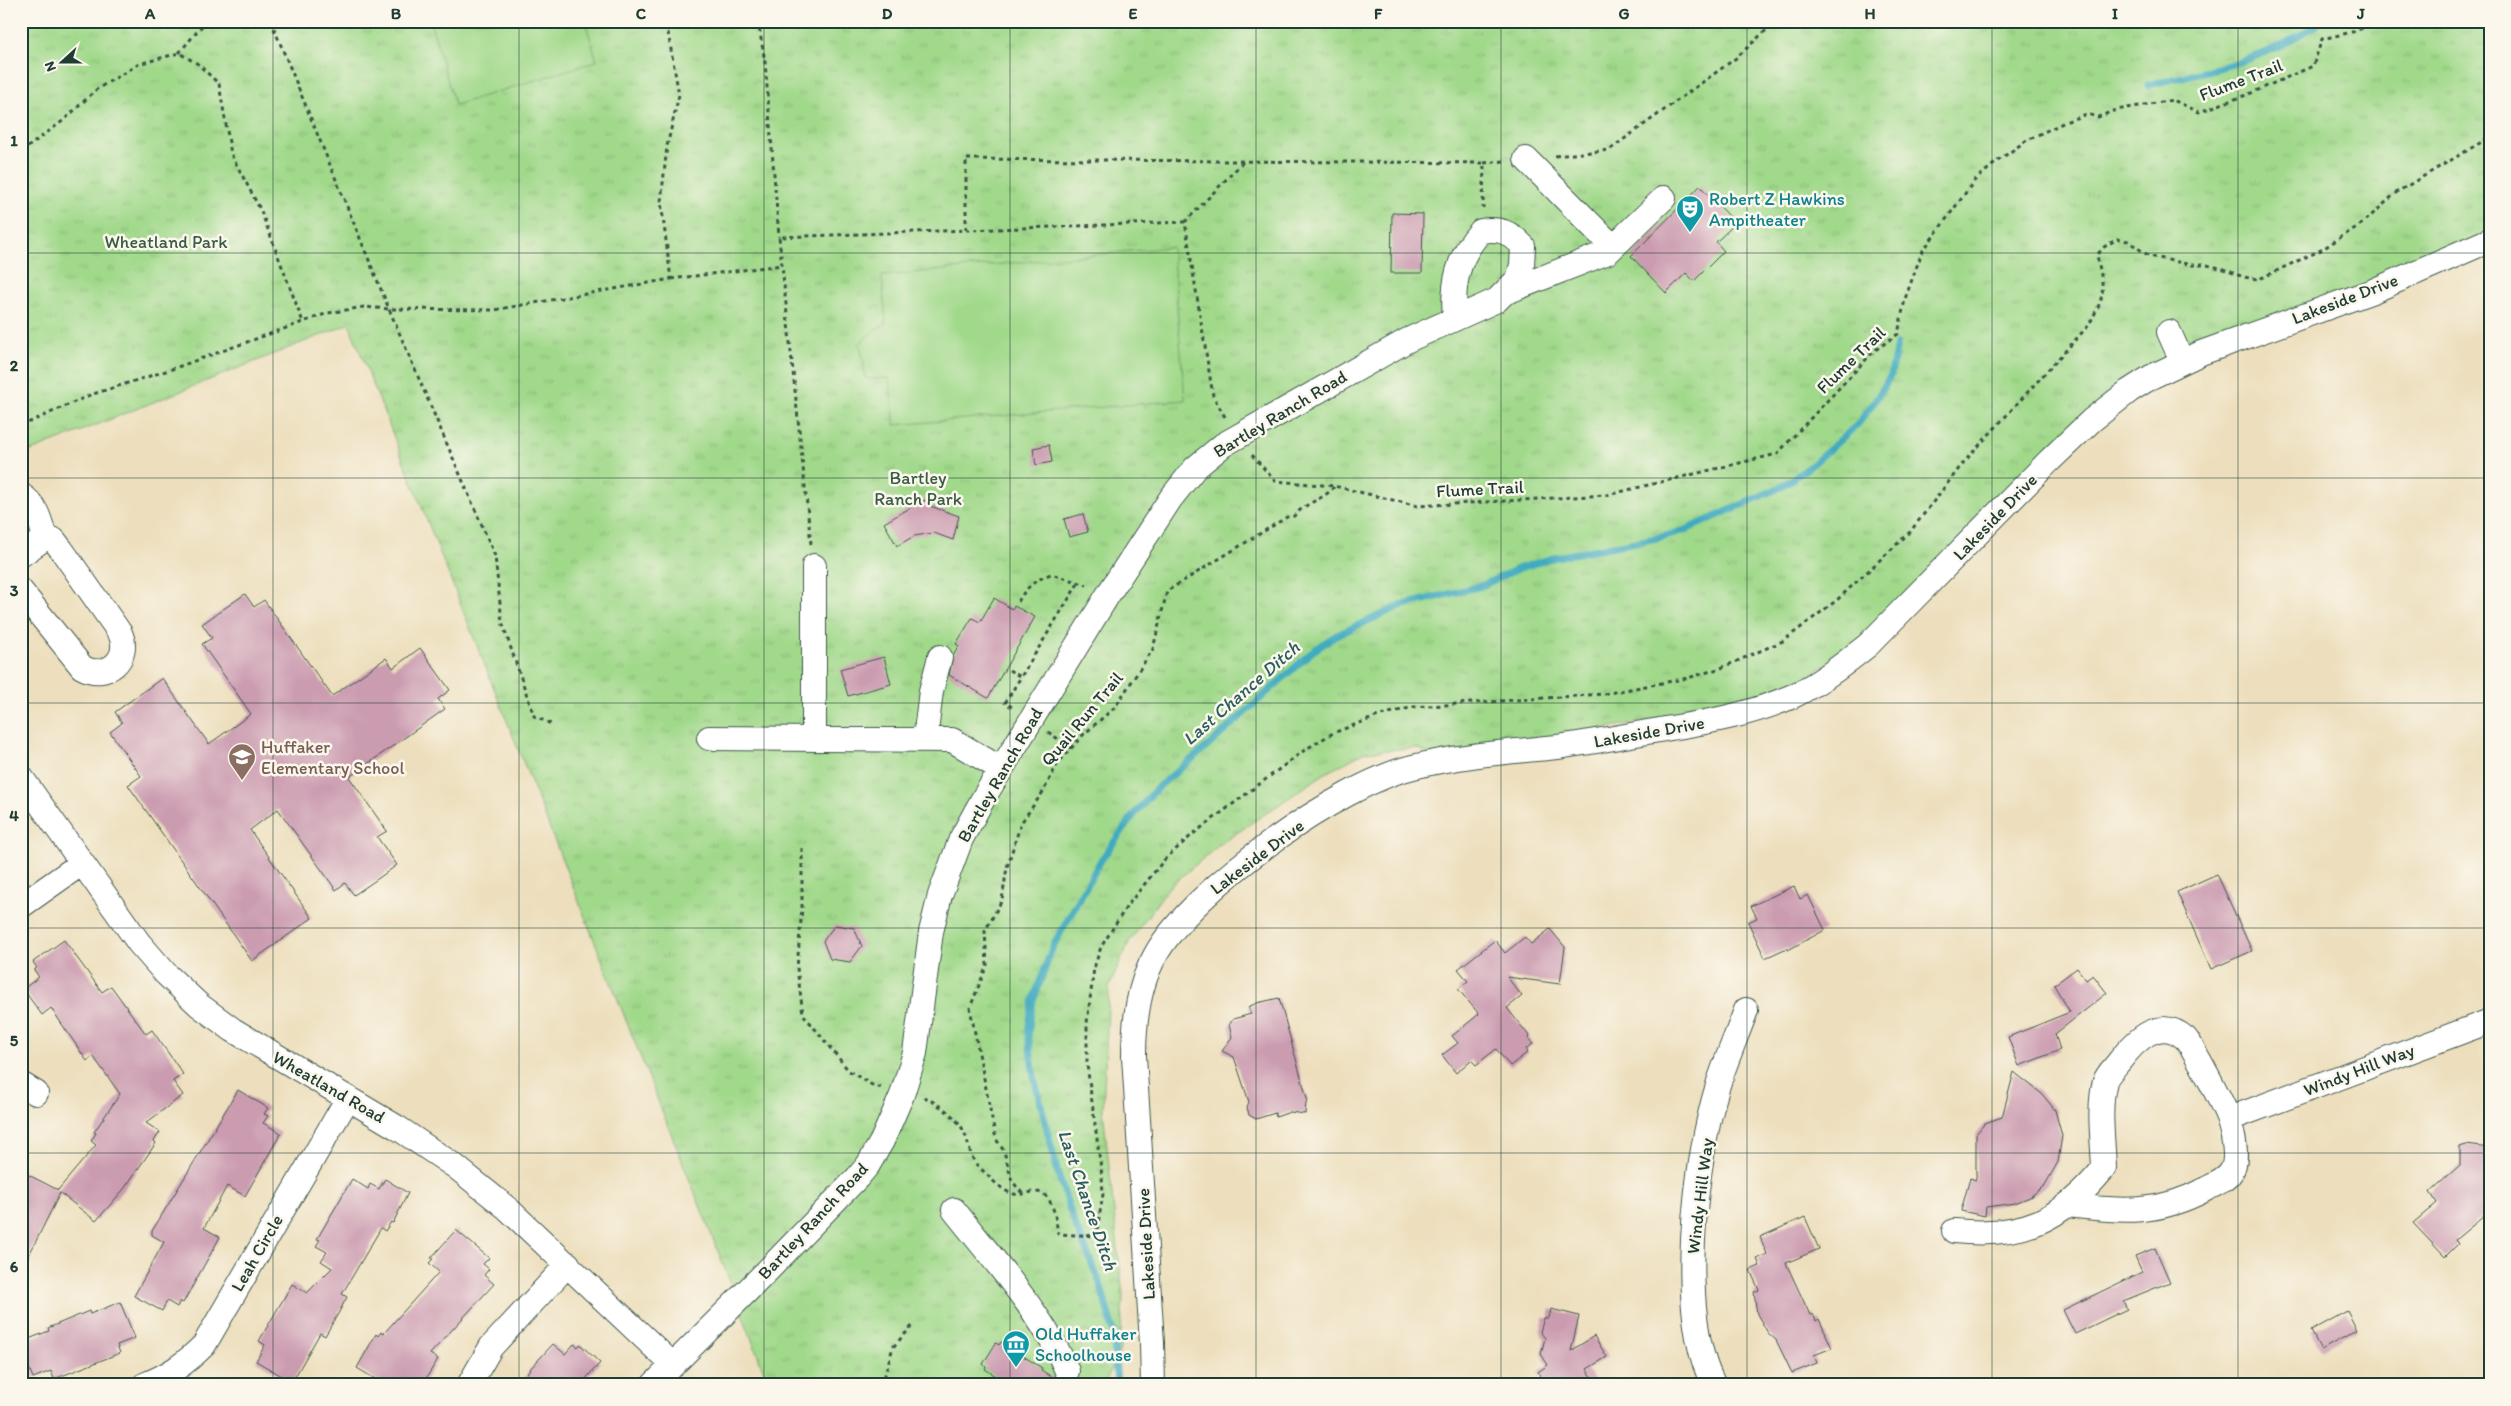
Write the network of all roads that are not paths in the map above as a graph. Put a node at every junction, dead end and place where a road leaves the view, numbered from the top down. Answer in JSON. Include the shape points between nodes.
{"nodes":[{"id":1,"x":1526,"y":159,"type":"road end"},
{"id":2,"x":1664,"y":198,"type":"dead end"},
{"id":3,"x":2490,"y":240,"type":"edge"},
{"id":4,"x":1613,"y":247,"type":"junction"},
{"id":5,"x":1509,"y":291,"type":"junction"},
{"id":6,"x":1455,"y":319,"type":"junction"},
{"id":7,"x":2169,"y":332,"type":"dead end"},
{"id":8,"x":2182,"y":361,"type":"junction"},
{"id":9,"x":21,"y":495,"type":"edge"},
{"id":10,"x":45,"y":538,"type":"junction"},
{"id":11,"x":21,"y":555,"type":"edge"},
{"id":12,"x":814,"y":566,"type":"road end"},
{"id":13,"x":21,"y":591,"type":"edge"},
{"id":14,"x":940,"y":657,"type":"dead end"},
{"id":15,"x":709,"y":738,"type":"dead end"},
{"id":16,"x":814,"y":738,"type":"junction"},
{"id":17,"x":925,"y":740,"type":"junction"},
{"id":18,"x":1001,"y":769,"type":"junction"},
{"id":19,"x":21,"y":777,"type":"edge"},
{"id":20,"x":82,"y":863,"type":"junction"},
{"id":21,"x":21,"y":906,"type":"edge"},
{"id":22,"x":1746,"y":1010,"type":"dead end"},
{"id":23,"x":2490,"y":1021,"type":"edge"},
{"id":24,"x":348,"y":1098,"type":"junction"},
{"id":25,"x":2229,"y":1119,"type":"junction"},
{"id":26,"x":2067,"y":1205,"type":"junction"},
{"id":27,"x":954,"y":1210,"type":"dead end"},
{"id":28,"x":1954,"y":1231,"type":"dead end"},
{"id":29,"x":568,"y":1264,"type":"junction"},
{"id":30,"x":672,"y":1364,"type":"junction"},
{"id":31,"x":1067,"y":1371,"type":"dead end"},
{"id":32,"x":144,"y":1385,"type":"edge"},
{"id":33,"x":469,"y":1385,"type":"edge"},
{"id":34,"x":653,"y":1385,"type":"edge"},
{"id":35,"x":1153,"y":1385,"type":"edge"},
{"id":36,"x":1714,"y":1385,"type":"edge"}],
"edges":[{"from":1,"to":4,"type":"street"},
{"from":2,"to":4,"type":"street"},
{"from":3,"to":8,"type":"street","name":"Lakeside Drive","via":[[2373,291]]},
{"from":4,"to":5,"type":"street","via":[[1608,252]]},
{"from":5,"to":6,"type":"street","name":"Bartley Ranch Road"},
{"from":5,"to":6,"type":"street","name":"Bartley Ranch Road","via":[[1518,279],[1523,246],[1504,230],[1480,231],[1465,250],[1458,266],[1453,301]]},
{"from":6,"to":18,"type":"street","name":"Bartley Ranch Road","via":[[1408,340],[1222,445],[1196,468],[1177,491],[1108,596]]},
{"from":7,"to":8,"type":"street"},
{"from":8,"to":35,"type":"street","name":"Lakeside Drive","via":[[2129,391],[2092,420],[1891,622],[1836,670],[1814,684],[1763,708],[1717,720],[1561,746],[1462,758],[1391,773],[1309,818],[1192,908],[1164,941],[1148,971],[1141,990],[1134,1036]]},
{"from":9,"to":10,"type":"street","via":[[37,512]]},
{"from":10,"to":11,"type":"street"},
{"from":10,"to":13,"type":"street","via":[[54,540],[120,633],[124,642],[121,658],[98,672],[82,668]]},
{"from":12,"to":16,"type":"street"},
{"from":14,"to":17,"type":"street","via":[[931,691]]},
{"from":15,"to":16,"type":"street"},
{"from":16,"to":17,"type":"street"},
{"from":17,"to":18,"type":"street","via":[[952,740]]},
{"from":18,"to":30,"type":"street","name":"Bartley Ranch Road","via":[[961,839],[940,895],[931,932],[915,1053],[882,1141],[868,1165],[838,1197]]},
{"from":19,"to":20,"type":"street","name":"Wheatland Road"},
{"from":20,"to":21,"type":"street"},
{"from":20,"to":24,"type":"street","name":"Wheatland Road","via":[[139,942],[166,974],[199,1004],[233,1030]]},
{"from":22,"to":36,"type":"street","name":"Windy Hill Way","via":[[1718,1086],[1704,1148],[1692,1251],[1695,1329],[1706,1371]]},
{"from":23,"to":25,"type":"street","name":"Windy Hill Way"},
{"from":24,"to":29,"type":"street","name":"Wheatland Road","via":[[456,1167]]},
{"from":24,"to":32,"type":"street","name":"Leah Circle","via":[[204,1345],[186,1364]]},
{"from":25,"to":26,"type":"street","via":[[2235,1151],[2232,1172],[2191,1198],[2148,1211]]},
{"from":25,"to":26,"type":"street","via":[[2186,1039],[2174,1030],[2155,1028],[2132,1044],[2106,1080],[2102,1106],[2104,1168],[2084,1192]]},
{"from":26,"to":28,"type":"street","via":[[2038,1224],[2009,1231],[1978,1234]]},
{"from":27,"to":31,"type":"street","via":[[1015,1288],[1060,1353]]},
{"from":29,"to":30,"type":"street","name":"Wheatland Road"},
{"from":29,"to":33,"type":"street","via":[[491,1347]]},
{"from":30,"to":34,"type":"street","name":"Bartley Ranch Road"}]}
